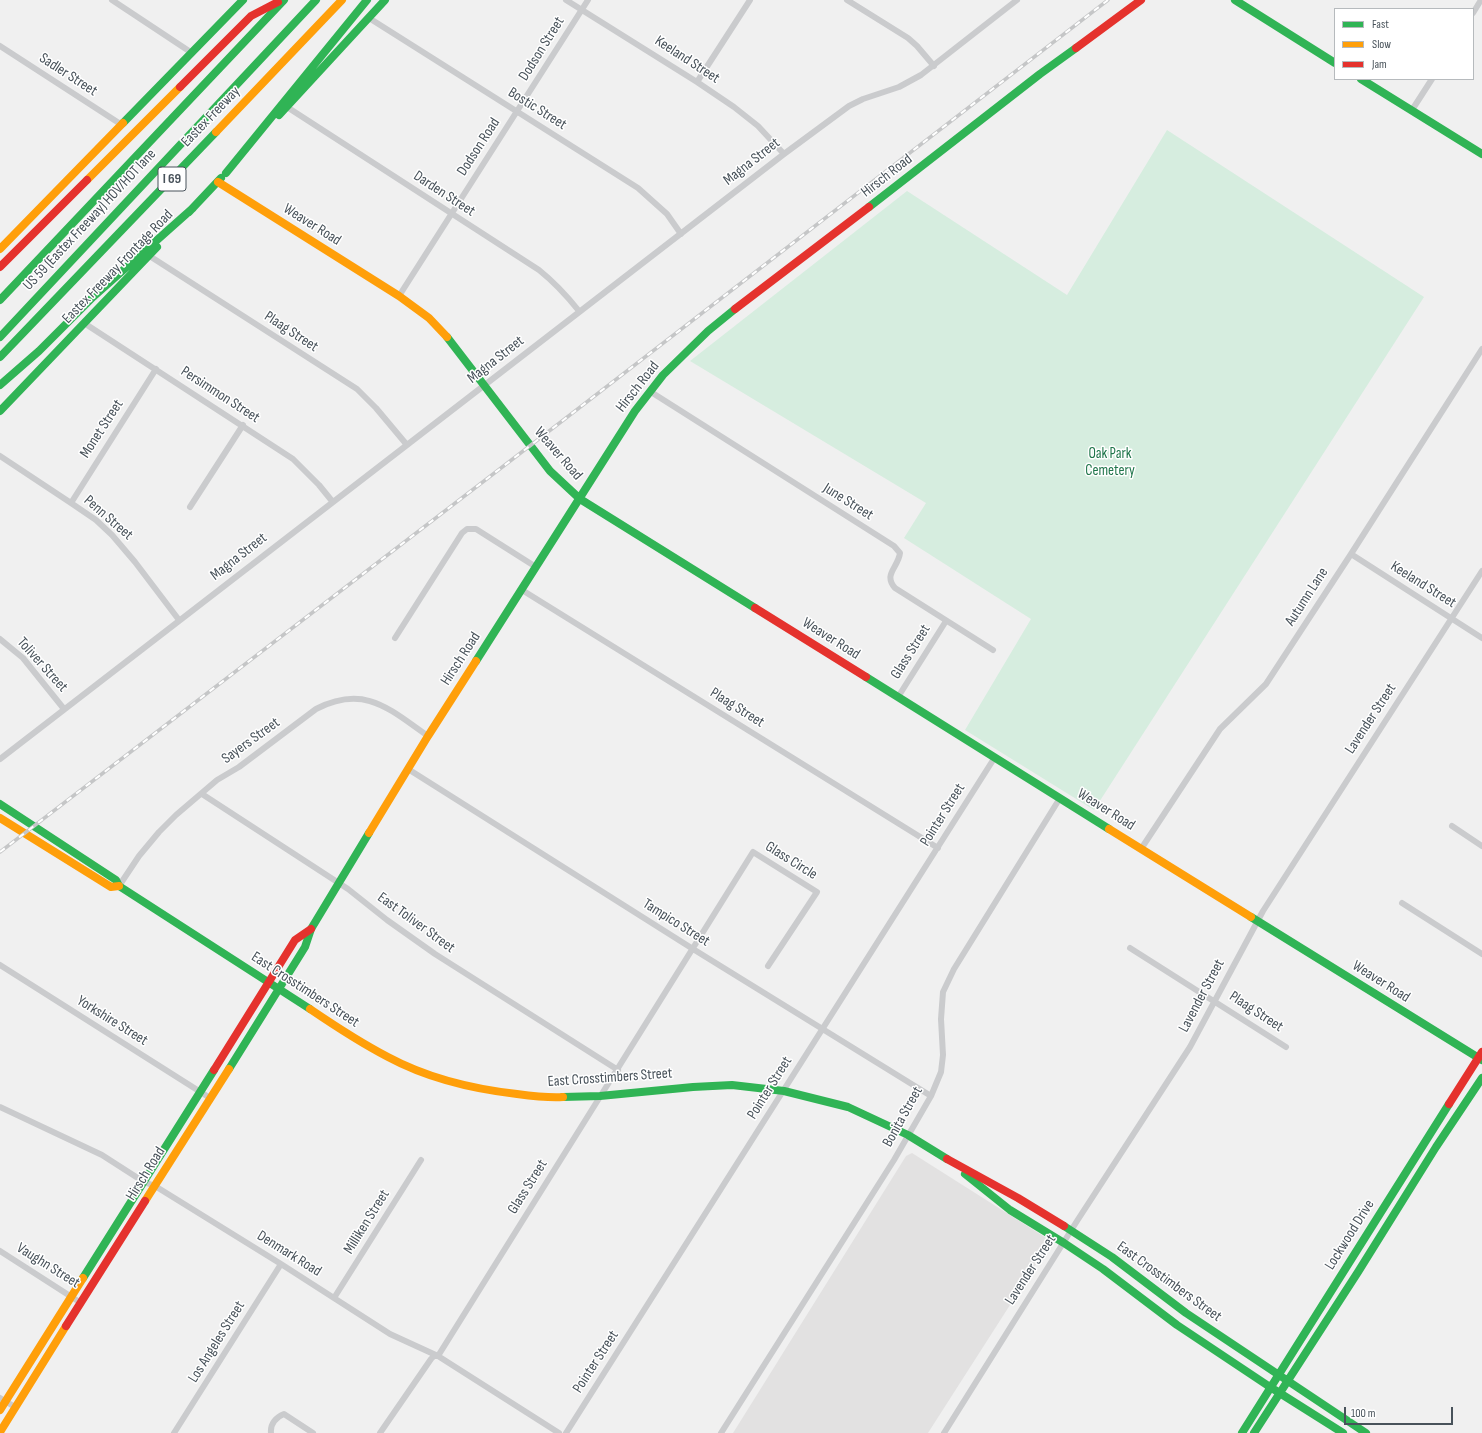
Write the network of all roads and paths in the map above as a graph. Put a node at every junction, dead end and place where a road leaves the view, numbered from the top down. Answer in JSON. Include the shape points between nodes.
{"nodes":[{"id":1,"x":112,"y":0,"type":"edge"},
{"id":2,"x":243,"y":0,"type":"edge"},
{"id":3,"x":283,"y":0,"type":"edge"},
{"id":4,"x":316,"y":0,"type":"edge"},
{"id":5,"x":342,"y":0,"type":"edge"},
{"id":6,"x":367,"y":0,"type":"edge"},
{"id":7,"x":385,"y":0,"type":"edge"},
{"id":8,"x":566,"y":0,"type":"edge"},
{"id":9,"x":588,"y":0,"type":"edge"},
{"id":10,"x":750,"y":0,"type":"edge"},
{"id":11,"x":847,"y":0,"type":"edge"},
{"id":12,"x":1017,"y":0,"type":"edge"},
{"id":13,"x":1141,"y":0,"type":"edge"},
{"id":14,"x":1235,"y":0,"type":"edge"},
{"id":15,"x":1481,"y":0,"type":"edge"},
{"id":16,"x":582,"y":10,"type":"junction"},
{"id":17,"x":1474,"y":11,"type":"edge"},
{"id":18,"x":369,"y":18,"type":"junction"},
{"id":19,"x":0,"y":46,"type":"edge"},
{"id":20,"x":192,"y":53,"type":"junction"},
{"id":21,"x":1334,"y":62,"type":"edge"},
{"id":22,"x":934,"y":66,"type":"junction"},
{"id":23,"x":1363,"y":80,"type":"edge"},
{"id":24,"x":1431,"y":80,"type":"edge"},
{"id":25,"x":697,"y":82,"type":"junction"},
{"id":26,"x":287,"y":107,"type":"junction"},
{"id":27,"x":1412,"y":110,"type":"junction"},
{"id":28,"x":517,"y":112,"type":"junction"},
{"id":29,"x":122,"y":125,"type":"junction"},
{"id":30,"x":784,"y":154,"type":"junction"},
{"id":31,"x":1482,"y":154,"type":"edge"},
{"id":32,"x":226,"y":173,"type":"junction"},
{"id":33,"x":218,"y":182,"type":"junction"},
{"id":34,"x":193,"y":208,"type":"junction"},
{"id":35,"x":451,"y":214,"type":"junction"},
{"id":36,"x":681,"y":234,"type":"junction"},
{"id":37,"x":0,"y":250,"type":"edge"},
{"id":38,"x":148,"y":256,"type":"junction"},
{"id":39,"x":0,"y":267,"type":"edge"},
{"id":40,"x":399,"y":296,"type":"junction"},
{"id":41,"x":0,"y":300,"type":"edge"},
{"id":42,"x":579,"y":311,"type":"junction"},
{"id":43,"x":84,"y":323,"type":"junction"},
{"id":44,"x":0,"y":338,"type":"edge"},
{"id":45,"x":1482,"y":349,"type":"edge"},
{"id":46,"x":0,"y":357,"type":"edge"},
{"id":47,"x":156,"y":369,"type":"junction"},
{"id":48,"x":0,"y":385,"type":"edge"},
{"id":49,"x":485,"y":386,"type":"junction"},
{"id":50,"x":651,"y":392,"type":"junction"},
{"id":51,"x":0,"y":411,"type":"edge"},
{"id":52,"x":243,"y":425,"type":"junction"},
{"id":53,"x":407,"y":445,"type":"junction"},
{"id":54,"x":0,"y":456,"type":"edge"},
{"id":55,"x":580,"y":499,"type":"junction"},
{"id":56,"x":332,"y":501,"type":"junction"},
{"id":57,"x":70,"y":503,"type":"junction"},
{"id":58,"x":190,"y":507,"type":"dead end"},
{"id":59,"x":1351,"y":554,"type":"junction"},
{"id":60,"x":536,"y":567,"type":"junction"},
{"id":61,"x":1482,"y":571,"type":"edge"},
{"id":62,"x":522,"y":590,"type":"junction"},
{"id":63,"x":1452,"y":618,"type":"junction"},
{"id":64,"x":179,"y":620,"type":"junction"},
{"id":65,"x":946,"y":621,"type":"junction"},
{"id":66,"x":395,"y":638,"type":"dead end"},
{"id":67,"x":1482,"y":638,"type":"edge"},
{"id":68,"x":0,"y":639,"type":"edge"},
{"id":69,"x":993,"y":650,"type":"dead end"},
{"id":70,"x":898,"y":697,"type":"junction"},
{"id":71,"x":64,"y":709,"type":"junction"},
{"id":72,"x":428,"y":736,"type":"junction"},
{"id":73,"x":995,"y":757,"type":"junction"},
{"id":74,"x":0,"y":758,"type":"edge"},
{"id":75,"x":408,"y":769,"type":"junction"},
{"id":76,"x":202,"y":794,"type":"junction"},
{"id":77,"x":1060,"y":798,"type":"junction"},
{"id":78,"x":0,"y":804,"type":"edge"},
{"id":79,"x":0,"y":818,"type":"edge"},
{"id":80,"x":1452,"y":826,"type":"dead end"},
{"id":81,"x":1482,"y":846,"type":"edge"},
{"id":82,"x":938,"y":848,"type":"junction"},
{"id":83,"x":1141,"y":849,"type":"junction"},
{"id":84,"x":340,"y":883,"type":"junction"},
{"id":85,"x":119,"y":886,"type":"junction"},
{"id":86,"x":1402,"y":903,"type":"dead end"},
{"id":87,"x":1258,"y":921,"type":"junction"},
{"id":88,"x":311,"y":929,"type":"junction"},
{"id":89,"x":1130,"y":948,"type":"dead end"},
{"id":90,"x":693,"y":949,"type":"junction"},
{"id":91,"x":1482,"y":954,"type":"edge"},
{"id":92,"x":0,"y":965,"type":"edge"},
{"id":93,"x":768,"y":966,"type":"dead end"},
{"id":94,"x":268,"y":983,"type":"junction"},
{"id":95,"x":278,"y":990,"type":"junction"},
{"id":96,"x":1215,"y":1001,"type":"junction"},
{"id":97,"x":823,"y":1029,"type":"junction"},
{"id":98,"x":1286,"y":1047,"type":"dead end"},
{"id":99,"x":1481,"y":1056,"type":"edge"},
{"id":100,"x":618,"y":1070,"type":"junction"},
{"id":101,"x":1482,"y":1078,"type":"edge"},
{"id":102,"x":784,"y":1091,"type":"junction"},
{"id":103,"x":200,"y":1092,"type":"junction"},
{"id":104,"x":600,"y":1096,"type":"junction"},
{"id":105,"x":931,"y":1096,"type":"junction"},
{"id":106,"x":210,"y":1098,"type":"junction"},
{"id":107,"x":0,"y":1107,"type":"edge"},
{"id":108,"x":908,"y":1135,"type":"junction"},
{"id":109,"x":1425,"y":1141,"type":"junction"},
{"id":110,"x":1436,"y":1147,"type":"junction"},
{"id":111,"x":421,"y":1160,"type":"dead end"},
{"id":112,"x":951,"y":1162,"type":"junction"},
{"id":113,"x":144,"y":1182,"type":"junction"},
{"id":114,"x":155,"y":1186,"type":"junction"},
{"id":115,"x":1071,"y":1230,"type":"junction"},
{"id":116,"x":1064,"y":1243,"type":"junction"},
{"id":117,"x":0,"y":1251,"type":"edge"},
{"id":118,"x":281,"y":1264,"type":"junction"},
{"id":119,"x":1346,"y":1266,"type":"junction"},
{"id":120,"x":1358,"y":1272,"type":"junction"},
{"id":121,"x":71,"y":1297,"type":"junction"},
{"id":122,"x":334,"y":1298,"type":"junction"},
{"id":123,"x":81,"y":1303,"type":"junction"},
{"id":124,"x":1177,"y":1306,"type":"junction"},
{"id":125,"x":1166,"y":1317,"type":"junction"},
{"id":126,"x":438,"y":1356,"type":"junction"},
{"id":127,"x":1279,"y":1376,"type":"junction"},
{"id":128,"x":1287,"y":1382,"type":"junction"},
{"id":129,"x":1271,"y":1388,"type":"junction"},
{"id":130,"x":1279,"y":1393,"type":"junction"},
{"id":131,"x":3,"y":1399,"type":"edge"},
{"id":132,"x":15,"y":1407,"type":"junction"},
{"id":133,"x":0,"y":1410,"type":"edge"},
{"id":134,"x":0,"y":1432,"type":"edge"},
{"id":135,"x":174,"y":1433,"type":"edge"},
{"id":136,"x":271,"y":1433,"type":"edge"},
{"id":137,"x":313,"y":1433,"type":"edge"},
{"id":138,"x":380,"y":1433,"type":"edge"},
{"id":139,"x":559,"y":1433,"type":"edge"},
{"id":140,"x":566,"y":1433,"type":"edge"},
{"id":141,"x":721,"y":1433,"type":"edge"},
{"id":142,"x":944,"y":1433,"type":"edge"},
{"id":143,"x":1242,"y":1433,"type":"edge"},
{"id":144,"x":1254,"y":1433,"type":"edge"},
{"id":145,"x":1343,"y":1433,"type":"edge"},
{"id":146,"x":1366,"y":1433,"type":"edge"}],
"edges":[{"from":1,"to":20,"type":"street"},
{"from":2,"to":20,"type":"main road"},
{"from":3,"to":39,"type":"main road","via":[[252,16]]},
{"from":3,"to":41,"type":"main road","name":"Eastex Freeway"},
{"from":4,"to":44,"type":"main road","name":"US 59 (Eastex Freeway) HOV/HOT lane","number":"I 69"},
{"from":5,"to":46,"type":"main road","name":"Eastex Freeway","number":"I 69"},
{"from":6,"to":32,"type":"main road"},
{"from":7,"to":18,"type":"main road","name":"Eastex Freeway Frontage Road"},
{"from":8,"to":16,"type":"street","name":"Keeland Street"},
{"from":9,"to":16,"type":"street","name":"Dodson Street"},
{"from":10,"to":25,"type":"street"},
{"from":11,"to":22,"type":"street","via":[[908,38]]},
{"from":12,"to":22,"type":"street","name":"Magna Street"},
{"from":13,"to":50,"type":"main road","name":"Hirsch Road","via":[[1040,74],[729,314],[687,351],[663,375]]},
{"from":14,"to":21,"type":"main road"},
{"from":15,"to":17,"type":"street"},
{"from":16,"to":25,"type":"street","name":"Keeland Street"},
{"from":16,"to":28,"type":"street","name":"Dodson Street"},
{"from":18,"to":26,"type":"main road","name":"Eastex Freeway Frontage Road"},
{"from":18,"to":28,"type":"street","name":"Bostic Street"},
{"from":19,"to":29,"type":"street","name":"Sadler Street"},
{"from":20,"to":29,"type":"main road"},
{"from":22,"to":30,"type":"street","name":"Magna Street","via":[[899,87],[849,106]]},
{"from":23,"to":27,"type":"main road"},
{"from":24,"to":27,"type":"street"},
{"from":25,"to":30,"type":"street","name":"Keeland Street","via":[[748,117]]},
{"from":26,"to":32,"type":"main road","name":"Eastex Freeway Frontage Road"},
{"from":26,"to":35,"type":"street","name":"Darden Street"},
{"from":27,"to":31,"type":"main road"},
{"from":28,"to":35,"type":"street","name":"Dodson Road"},
{"from":28,"to":36,"type":"street","name":"Bostic Street","via":[[638,188],[667,214]]},
{"from":29,"to":37,"type":"main road"},
{"from":30,"to":36,"type":"street","name":"Magna Street"},
{"from":32,"to":33,"type":"main road","name":"Eastex Freeway Frontage Road"},
{"from":33,"to":34,"type":"main road","name":"Eastex Freeway Frontage Road"},
{"from":33,"to":40,"type":"main road","name":"Weaver Road"},
{"from":34,"to":38,"type":"main road","name":"Eastex Freeway Frontage Road"},
{"from":34,"to":48,"type":"main road"},
{"from":35,"to":40,"type":"street","name":"Dodson Road"},
{"from":35,"to":42,"type":"street","name":"Darden Street","via":[[551,279]]},
{"from":36,"to":42,"type":"street","name":"Magna Street"},
{"from":38,"to":43,"type":"main road","name":"Eastex Freeway Frontage Road"},
{"from":38,"to":53,"type":"street","name":"Plaag Street","via":[[358,389]]},
{"from":40,"to":49,"type":"main road","name":"Weaver Road","via":[[440,329]]},
{"from":42,"to":49,"type":"street","name":"Magna Street"},
{"from":43,"to":47,"type":"street","name":"Persimmon Street"},
{"from":43,"to":51,"type":"main road","name":"Eastex Freeway Frontage Road"},
{"from":45,"to":59,"type":"street","name":"Autumn Lane"},
{"from":47,"to":52,"type":"street","name":"Persimmon Street"},
{"from":47,"to":57,"type":"street","name":"Monet Street"},
{"from":49,"to":53,"type":"street","name":"Magna Street"},
{"from":49,"to":55,"type":"main road","name":"Weaver Road","via":[[550,471]]},
{"from":50,"to":55,"type":"main road","name":"Hirsch Road","via":[[635,411]]},
{"from":50,"to":65,"type":"street","name":"June Street","via":[[894,546],[900,554],[891,574],[891,584]]},
{"from":52,"to":56,"type":"street","name":"Persimmon Street","via":[[294,459]]},
{"from":52,"to":58,"type":"street"},
{"from":53,"to":56,"type":"street","name":"Magna Street"},
{"from":54,"to":57,"type":"street","name":"Penn Street"},
{"from":55,"to":60,"type":"main road","name":"Hirsch Road"},
{"from":55,"to":70,"type":"main road","name":"Weaver Road"},
{"from":56,"to":64,"type":"street","name":"Magna Street"},
{"from":57,"to":64,"type":"street","name":"Penn Street","via":[[96,520],[112,535]]},
{"from":59,"to":63,"type":"street","name":"Keeland Street"},
{"from":59,"to":83,"type":"street","name":"Autumn Lane","via":[[1266,684],[1220,728]]},
{"from":60,"to":62,"type":"main road","name":"Hirsch Road"},
{"from":60,"to":66,"type":"street","via":[[476,529],[467,529]]},
{"from":61,"to":63,"type":"street","name":"Lavender Street"},
{"from":62,"to":72,"type":"main road","name":"Hirsch Road"},
{"from":62,"to":82,"type":"street","name":"Plaag Street"},
{"from":63,"to":67,"type":"street","name":"Keeland Street"},
{"from":63,"to":87,"type":"street","name":"Lavender Street"},
{"from":64,"to":71,"type":"street","name":"Magna Street"},
{"from":65,"to":69,"type":"street","name":"June Street"},
{"from":65,"to":70,"type":"street","name":"Glass Street"},
{"from":68,"to":71,"type":"street","name":"Toliver Street","via":[[23,658]]},
{"from":70,"to":73,"type":"main road","name":"Weaver Road"},
{"from":71,"to":74,"type":"street","name":"Magna Street"},
{"from":72,"to":75,"type":"main road","name":"Hirsch Road"},
{"from":72,"to":76,"type":"street","name":"Sayers Street","via":[[379,704],[354,698],[329,702],[217,780]]},
{"from":73,"to":77,"type":"main road","name":"Weaver Road"},
{"from":73,"to":82,"type":"street","name":"Pointer Street"},
{"from":75,"to":84,"type":"main road","name":"Hirsch Road"},
{"from":75,"to":90,"type":"street","name":"Tampico Street"},
{"from":76,"to":84,"type":"street","name":"East Toliver Street"},
{"from":76,"to":85,"type":"street","name":"Sayers Street","via":[[159,832]]},
{"from":77,"to":83,"type":"main road","name":"Weaver Road"},
{"from":77,"to":105,"type":"street","name":"Bonita Street","via":[[954,969],[943,992],[940,1019],[943,1055],[941,1072]]},
{"from":78,"to":85,"type":"main road","name":"East Crosstimbers Street","via":[[116,880]]},
{"from":79,"to":85,"type":"main road","name":"East Crosstimbers Street","via":[[111,887]]},
{"from":80,"to":81,"type":"street"},
{"from":82,"to":97,"type":"street","name":"Pointer Street"},
{"from":83,"to":87,"type":"main road","name":"Weaver Road"},
{"from":84,"to":88,"type":"main road","name":"Hirsch Road"},
{"from":84,"to":100,"type":"street","name":"East Toliver Street","via":[[435,954]]},
{"from":85,"to":94,"type":"main road","name":"East Crosstimbers Street"},
{"from":86,"to":91,"type":"street"},
{"from":87,"to":96,"type":"street","name":"Lavender Street"},
{"from":87,"to":99,"type":"main road","name":"Weaver Road"},
{"from":88,"to":94,"type":"main road","name":"Hirsch Road","via":[[295,940]]},
{"from":88,"to":95,"type":"main road","name":"Hirsch Road","via":[[305,947]]},
{"from":89,"to":96,"type":"street","name":"Plaag Street"},
{"from":90,"to":93,"type":"street","name":"Glass Circle","via":[[753,852],[817,892]]},
{"from":90,"to":97,"type":"street","name":"Tampico Street"},
{"from":90,"to":100,"type":"street","name":"Glass Street"},
{"from":92,"to":103,"type":"street","name":"Yorkshire Street"},
{"from":94,"to":95,"type":"main road","name":"East Crosstimbers Street"},
{"from":94,"to":103,"type":"main road","name":"Hirsch Road"},
{"from":95,"to":104,"type":"main road","name":"East Crosstimbers Street","via":[[389,1058],[421,1072],[484,1090],[549,1098]]},
{"from":95,"to":106,"type":"main road","name":"Hirsch Road"},
{"from":96,"to":98,"type":"street","name":"Plaag Street"},
{"from":96,"to":115,"type":"street","name":"Lavender Street","via":[[1190,1047]]},
{"from":97,"to":102,"type":"street","name":"Pointer Street"},
{"from":97,"to":105,"type":"street","name":"Tampico Street"},
{"from":99,"to":109,"type":"main road","name":"Lockwood Drive"},
{"from":100,"to":104,"type":"street","name":"Glass Street"},
{"from":101,"to":110,"type":"main road","name":"Lockwood Drive"},
{"from":102,"to":104,"type":"main road","name":"East Crosstimbers Street","via":[[732,1085]]},
{"from":102,"to":108,"type":"main road","name":"East Crosstimbers Street","via":[[848,1107]]},
{"from":102,"to":140,"type":"street","name":"Pointer Street"},
{"from":103,"to":106,"type":"street","name":"Yorkshire Street"},
{"from":103,"to":113,"type":"main road","name":"Hirsch Road"},
{"from":104,"to":126,"type":"street","name":"Glass Street"},
{"from":105,"to":108,"type":"street","name":"Bonita Street"},
{"from":106,"to":114,"type":"main road","name":"Hirsch Road"},
{"from":107,"to":113,"type":"street","name":"Denmark Road","via":[[102,1155]]},
{"from":108,"to":112,"type":"main road","name":"East Crosstimbers Street"},
{"from":108,"to":141,"type":"street","name":"Bonita Street"},
{"from":109,"to":110,"type":"main road"},
{"from":109,"to":119,"type":"main road","name":"Lockwood Drive"},
{"from":110,"to":120,"type":"main road","name":"Lockwood Drive"},
{"from":111,"to":122,"type":"street","name":"Milliken Street"},
{"from":112,"to":115,"type":"main road","name":"East Crosstimbers Street"},
{"from":112,"to":116,"type":"main road","name":"East Crosstimbers Street","via":[[1010,1210]]},
{"from":113,"to":114,"type":"street","name":"Denmark Road"},
{"from":113,"to":121,"type":"main road","name":"Hirsch Road"},
{"from":114,"to":118,"type":"street","name":"Denmark Road"},
{"from":114,"to":123,"type":"main road","name":"Hirsch Road"},
{"from":115,"to":116,"type":"street","name":"Lavender Street"},
{"from":115,"to":124,"type":"main road","name":"East Crosstimbers Street"},
{"from":116,"to":125,"type":"main road","name":"East Crosstimbers Street"},
{"from":116,"to":142,"type":"street","name":"Lavender Street"},
{"from":117,"to":121,"type":"street","name":"Vaughn Street"},
{"from":118,"to":122,"type":"street","name":"Denmark Road"},
{"from":118,"to":135,"type":"street","name":"Los Angeles Street"},
{"from":119,"to":120,"type":"main road"},
{"from":119,"to":127,"type":"main road","name":"Lockwood Drive"},
{"from":120,"to":128,"type":"main road","name":"Lockwood Drive"},
{"from":121,"to":123,"type":"street","name":"Vaughn Street"},
{"from":121,"to":131,"type":"main road","name":"Hirsch Road"},
{"from":122,"to":126,"type":"street","name":"Denmark Road","via":[[390,1334]]},
{"from":123,"to":132,"type":"main road","name":"Hirsch Road"},
{"from":124,"to":125,"type":"main road"},
{"from":124,"to":127,"type":"main road","name":"East Crosstimbers Street"},
{"from":125,"to":129,"type":"main road","name":"East Crosstimbers Street"},
{"from":126,"to":138,"type":"street","name":"Glass Street","via":[[431,1359]]},
{"from":126,"to":139,"type":"street","name":"Denmark Road"},
{"from":127,"to":128,"type":"main road","name":"East Crosstimbers Street"},
{"from":127,"to":129,"type":"main road","name":"Lockwood Drive"},
{"from":128,"to":130,"type":"main road","name":"Lockwood Drive"},
{"from":128,"to":146,"type":"main road","name":"East Crosstimbers Street"},
{"from":129,"to":130,"type":"main road","name":"East Crosstimbers Street"},
{"from":129,"to":143,"type":"main road","name":"Lockwood Drive"},
{"from":130,"to":144,"type":"main road","name":"Lockwood Drive"},
{"from":130,"to":145,"type":"main road","name":"East Crosstimbers Street"},
{"from":131,"to":132,"type":"street"},
{"from":131,"to":133,"type":"main road","name":"Hirsch Road"},
{"from":132,"to":134,"type":"main road","name":"Hirsch Road"},
{"from":136,"to":137,"type":"street","via":[[271,1425],[284,1414]]}]}
